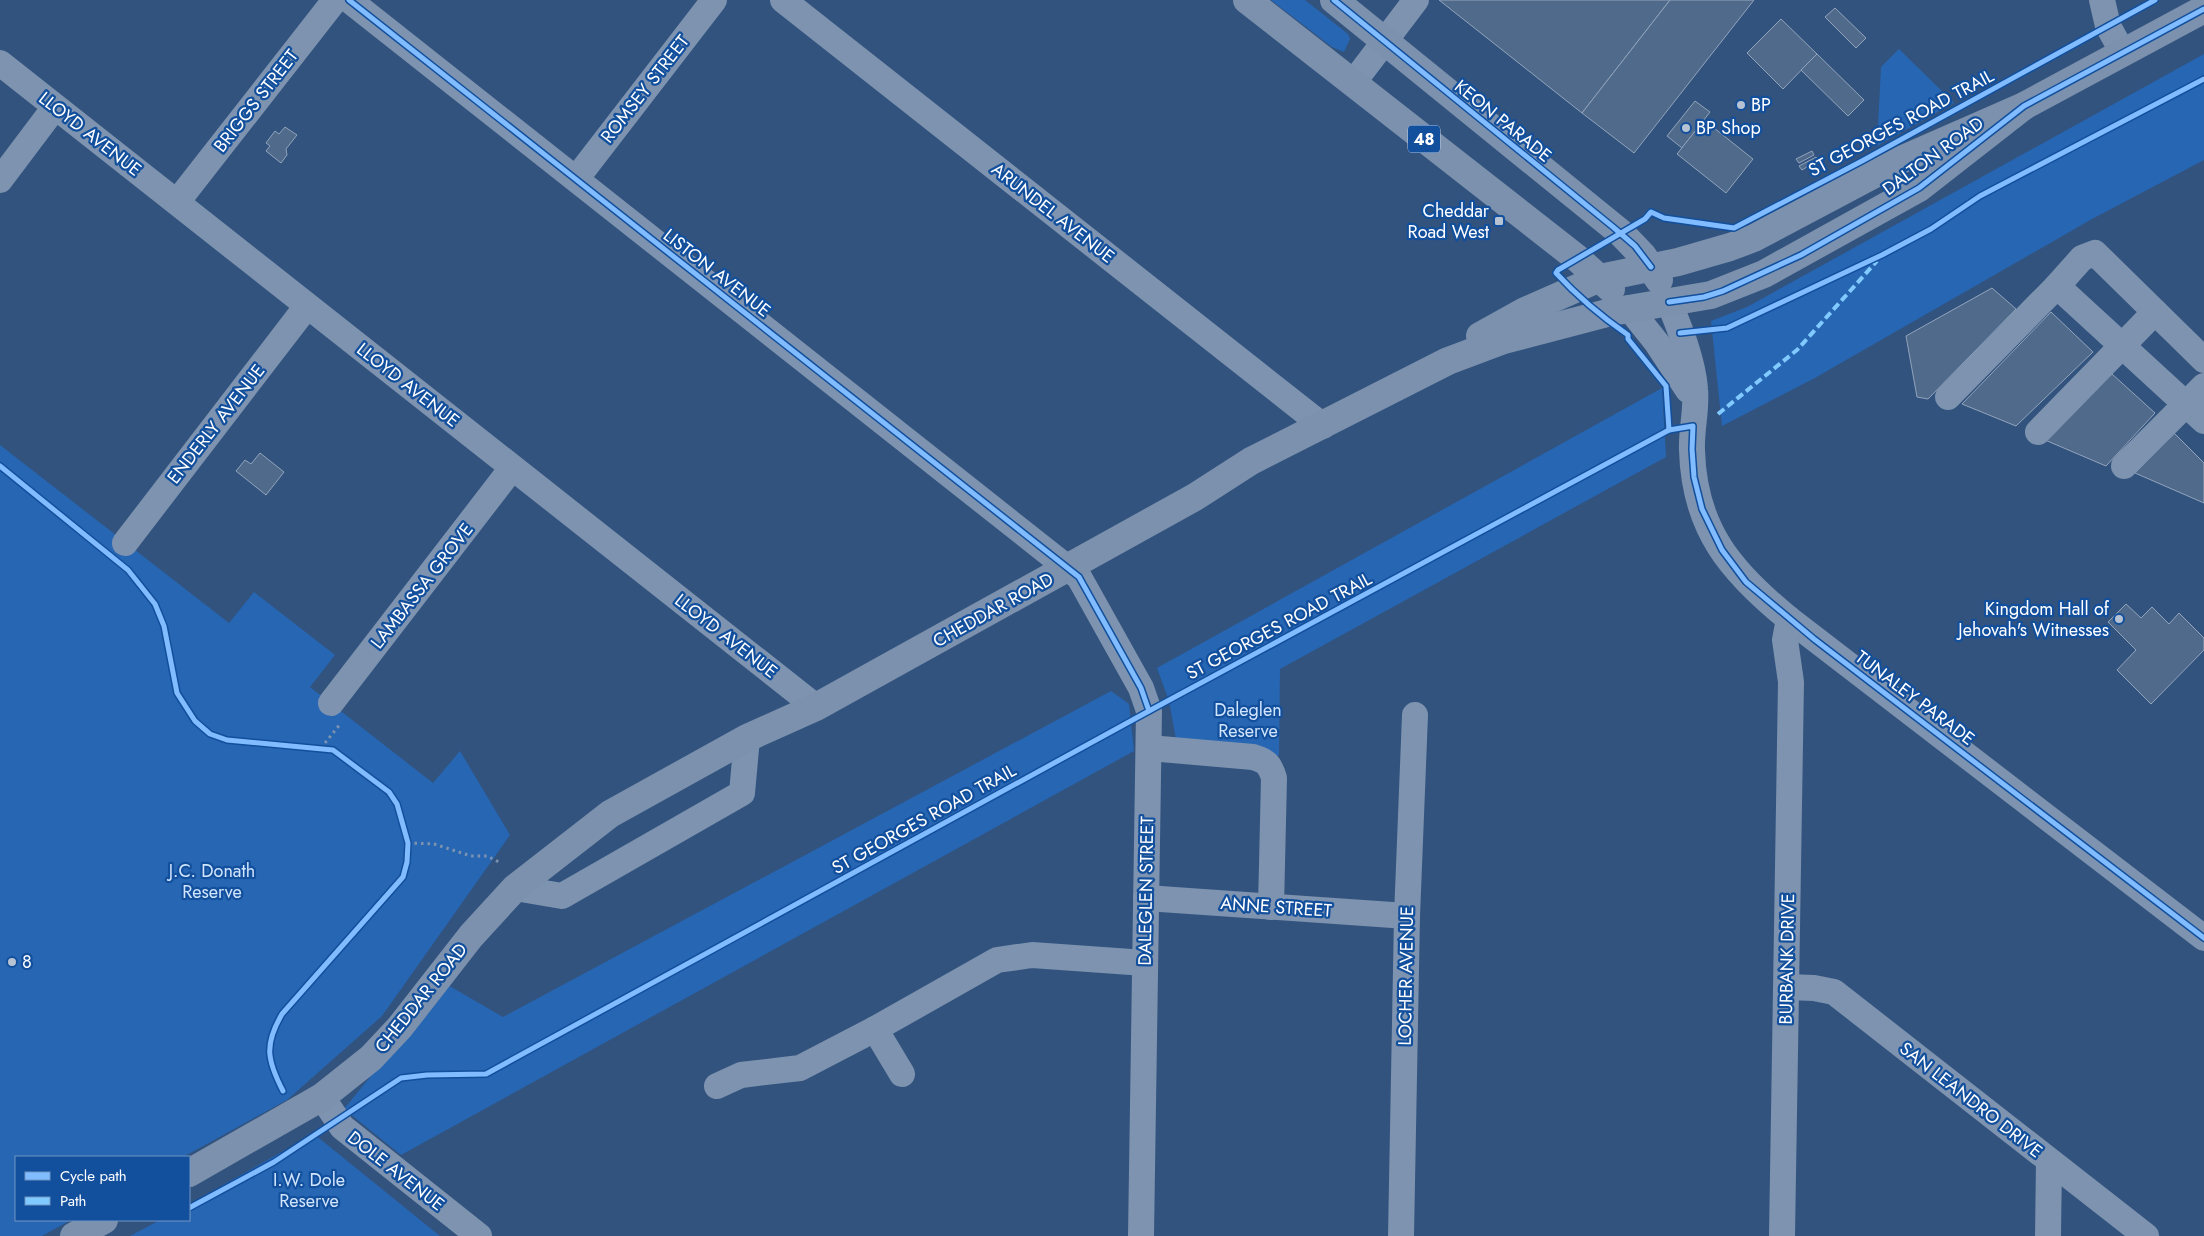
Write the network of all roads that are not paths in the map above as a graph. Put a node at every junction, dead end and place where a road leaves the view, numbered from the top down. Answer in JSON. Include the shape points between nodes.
{"nodes":[{"id":1,"x":335,"y":0,"type":"edge"},
{"id":2,"x":349,"y":0,"type":"edge"},
{"id":3,"x":714,"y":0,"type":"edge"},
{"id":4,"x":783,"y":0,"type":"edge"},
{"id":5,"x":1247,"y":0,"type":"edge"},
{"id":6,"x":1334,"y":0,"type":"edge"},
{"id":7,"x":1416,"y":0,"type":"edge"},
{"id":8,"x":2102,"y":0,"type":"edge"},
{"id":9,"x":2204,"y":9,"type":"edge"},
{"id":10,"x":1386,"y":40,"type":"junction"},
{"id":11,"x":2122,"y":53,"type":"junction"},
{"id":12,"x":0,"y":63,"type":"edge"},
{"id":13,"x":1352,"y":83,"type":"junction"},
{"id":14,"x":2024,"y":106,"type":"junction"},
{"id":15,"x":55,"y":107,"type":"junction"},
{"id":16,"x":576,"y":179,"type":"junction"},
{"id":17,"x":0,"y":180,"type":"edge"},
{"id":18,"x":177,"y":202,"type":"junction"},
{"id":19,"x":1651,"y":267,"type":"junction"},
{"id":20,"x":1600,"y":278,"type":"junction"},
{"id":21,"x":2057,"y":286,"type":"junction"},
{"id":22,"x":1669,"y":302,"type":"junction"},
{"id":23,"x":307,"y":306,"type":"junction"},
{"id":24,"x":1629,"y":308,"type":"junction"},
{"id":25,"x":2154,"y":312,"type":"junction"},
{"id":26,"x":2121,"y":345,"type":"junction"},
{"id":27,"x":2204,"y":360,"type":"edge"},
{"id":28,"x":1448,"y":361,"type":"junction"},
{"id":29,"x":2204,"y":386,"type":"edge"},
{"id":30,"x":1948,"y":397,"type":"dead end"},
{"id":31,"x":1695,"y":409,"type":"junction"},
{"id":32,"x":2195,"y":413,"type":"edge"},
{"id":33,"x":1322,"y":426,"type":"junction"},
{"id":34,"x":2038,"y":432,"type":"dead end"},
{"id":35,"x":2124,"y":466,"type":"dead end"},
{"id":36,"x":512,"y":468,"type":"junction"},
{"id":37,"x":117,"y":553,"type":"road end"},
{"id":38,"x":1068,"y":568,"type":"junction"},
{"id":39,"x":1789,"y":619,"type":"junction"},
{"id":40,"x":1814,"y":638,"type":"junction"},
{"id":41,"x":1791,"y":682,"type":"junction"},
{"id":42,"x":816,"y":707,"type":"junction"},
{"id":43,"x":337,"y":712,"type":"road end"},
{"id":44,"x":1415,"y":715,"type":"dead end"},
{"id":45,"x":1149,"y":748,"type":"junction"},
{"id":46,"x":746,"y":749,"type":"junction"},
{"id":47,"x":514,"y":888,"type":"junction"},
{"id":48,"x":1146,"y":898,"type":"junction"},
{"id":49,"x":1271,"y":907,"type":"junction"},
{"id":50,"x":1407,"y":916,"type":"junction"},
{"id":51,"x":2204,"y":938,"type":"edge"},
{"id":52,"x":1145,"y":963,"type":"junction"},
{"id":53,"x":1787,"y":987,"type":"junction"},
{"id":54,"x":876,"y":1030,"type":"junction"},
{"id":55,"x":902,"y":1074,"type":"dead end"},
{"id":56,"x":717,"y":1086,"type":"dead end"},
{"id":57,"x":322,"y":1097,"type":"junction"},
{"id":58,"x":2049,"y":1161,"type":"junction"},
{"id":59,"x":190,"y":1172,"type":"edge"},
{"id":60,"x":102,"y":1221,"type":"edge"},
{"id":61,"x":74,"y":1236,"type":"edge"},
{"id":62,"x":480,"y":1236,"type":"edge"},
{"id":63,"x":1141,"y":1236,"type":"edge"},
{"id":64,"x":1401,"y":1236,"type":"edge"},
{"id":65,"x":1782,"y":1236,"type":"edge"},
{"id":66,"x":2048,"y":1236,"type":"edge"},
{"id":67,"x":2146,"y":1236,"type":"edge"}],
"edges":[{"from":1,"to":18,"type":"street","name":"BRIGGS STREET"},
{"from":2,"to":16,"type":"street","name":"LISTON AVENUE"},
{"from":3,"to":16,"type":"street","name":"ROMSEY STREET"},
{"from":4,"to":33,"type":"street","name":"ARUNDEL AVENUE"},
{"from":5,"to":13,"type":"main road","number":"48"},
{"from":6,"to":10,"type":"main road","name":"KEON PARADE"},
{"from":7,"to":10,"type":"street"},
{"from":8,"to":11,"type":"street","via":[[2108,26]]},
{"from":9,"to":11,"type":"main road","name":"DALTON ROAD"},
{"from":10,"to":13,"type":"street"},
{"from":10,"to":19,"type":"main road","name":"KEON PARADE","via":[[1450,96],[1617,230]]},
{"from":11,"to":14,"type":"main road","name":"DALTON ROAD"},
{"from":12,"to":15,"type":"street","name":"LLOYD AVENUE"},
{"from":13,"to":20,"type":"main road","number":"48"},
{"from":14,"to":19,"type":"main road","name":"DALTON ROAD","via":[[1903,159],[1740,244]]},
{"from":14,"to":22,"type":"main road","name":"DALTON ROAD","via":[[1919,188],[1801,255],[1723,291]]},
{"from":15,"to":17,"type":"street"},
{"from":15,"to":18,"type":"street","name":"LLOYD AVENUE"},
{"from":16,"to":38,"type":"street","name":"LISTON AVENUE"},
{"from":18,"to":23,"type":"street","name":"LLOYD AVENUE"},
{"from":19,"to":20,"type":"main road","name":"DALTON ROAD"},
{"from":19,"to":22,"type":"main road","name":"KEON PARADE"},
{"from":20,"to":24,"type":"main road","number":"48"},
{"from":20,"to":28,"type":"main road","name":"CHEDDAR ROAD","via":[[1518,315],[1479,337]]},
{"from":21,"to":25,"type":"street","via":[[2082,258],[2095,254]]},
{"from":21,"to":26,"type":"street"},
{"from":21,"to":30,"type":"street"},
{"from":22,"to":24,"type":"main road","name":"DALTON ROAD"},
{"from":22,"to":31,"type":"street","name":"TUNALEY PARADE","via":[[1693,373]]},
{"from":23,"to":36,"type":"street","name":"LLOYD AVENUE"},
{"from":23,"to":37,"type":"street","name":"ENDERLY AVENUE"},
{"from":24,"to":28,"type":"main road","name":"CHEDDAR ROAD","via":[[1524,334]]},
{"from":24,"to":31,"type":"street","via":[[1682,379]]},
{"from":25,"to":26,"type":"street"},
{"from":25,"to":27,"type":"street"},
{"from":26,"to":32,"type":"street"},
{"from":26,"to":34,"type":"street"},
{"from":28,"to":33,"type":"main road","name":"CHEDDAR ROAD"},
{"from":29,"to":32,"type":"street"},
{"from":31,"to":39,"type":"street","name":"TUNALEY PARADE","via":[[1693,469],[1707,522],[1742,578]]},
{"from":32,"to":35,"type":"street"},
{"from":33,"to":38,"type":"main road","name":"CHEDDAR ROAD","via":[[1287,456],[1258,473],[1195,497]]},
{"from":36,"to":42,"type":"street","name":"LLOYD AVENUE"},
{"from":36,"to":43,"type":"street","name":"LAMBASSA GROVE"},
{"from":38,"to":42,"type":"main road","name":"CHEDDAR ROAD"},
{"from":38,"to":45,"type":"street","name":"DALEGLEN STREET","via":[[1079,577],[1141,688],[1149,711]]},
{"from":39,"to":40,"type":"street","name":"TUNALEY PARADE"},
{"from":39,"to":41,"type":"street","name":"BURBANK DRIVE","via":[[1785,640]]},
{"from":40,"to":41,"type":"street","name":"BURBANK DRIVE","via":[[1797,665]]},
{"from":40,"to":51,"type":"street","name":"TUNALEY PARADE"},
{"from":41,"to":53,"type":"street","name":"BURBANK DRIVE"},
{"from":42,"to":46,"type":"main road","name":"CHEDDAR ROAD"},
{"from":44,"to":50,"type":"street","name":"LOCHER AVENUE"},
{"from":45,"to":48,"type":"street","name":"DALEGLEN STREET"},
{"from":45,"to":49,"type":"street","via":[[1253,757],[1271,766],[1274,795]]},
{"from":46,"to":47,"type":"main road","name":"CHEDDAR ROAD","via":[[610,814]]},
{"from":46,"to":47,"type":"street","via":[[742,793],[562,896]]},
{"from":47,"to":57,"type":"main road","name":"CHEDDAR ROAD","via":[[470,936],[371,1058]]},
{"from":48,"to":49,"type":"street","name":"ANNE STREET"},
{"from":48,"to":52,"type":"street","name":"DALEGLEN STREET"},
{"from":49,"to":50,"type":"street","name":"ANNE STREET"},
{"from":50,"to":64,"type":"street","name":"LOCHER AVENUE"},
{"from":52,"to":54,"type":"street","via":[[1032,955],[997,960]]},
{"from":52,"to":63,"type":"street","name":"DALEGLEN STREET"},
{"from":53,"to":58,"type":"street","name":"SAN LEANDRO DRIVE","via":[[1834,992]]},
{"from":53,"to":65,"type":"street","name":"BURBANK DRIVE"},
{"from":54,"to":55,"type":"street"},
{"from":54,"to":56,"type":"street","via":[[800,1068],[741,1075]]},
{"from":57,"to":59,"type":"main road","name":"CHEDDAR ROAD"},
{"from":57,"to":62,"type":"street","name":"DOLE AVENUE","via":[[342,1127]]},
{"from":58,"to":66,"type":"street"},
{"from":58,"to":67,"type":"street","name":"SAN LEANDRO DRIVE"},
{"from":60,"to":61,"type":"main road"}]}
